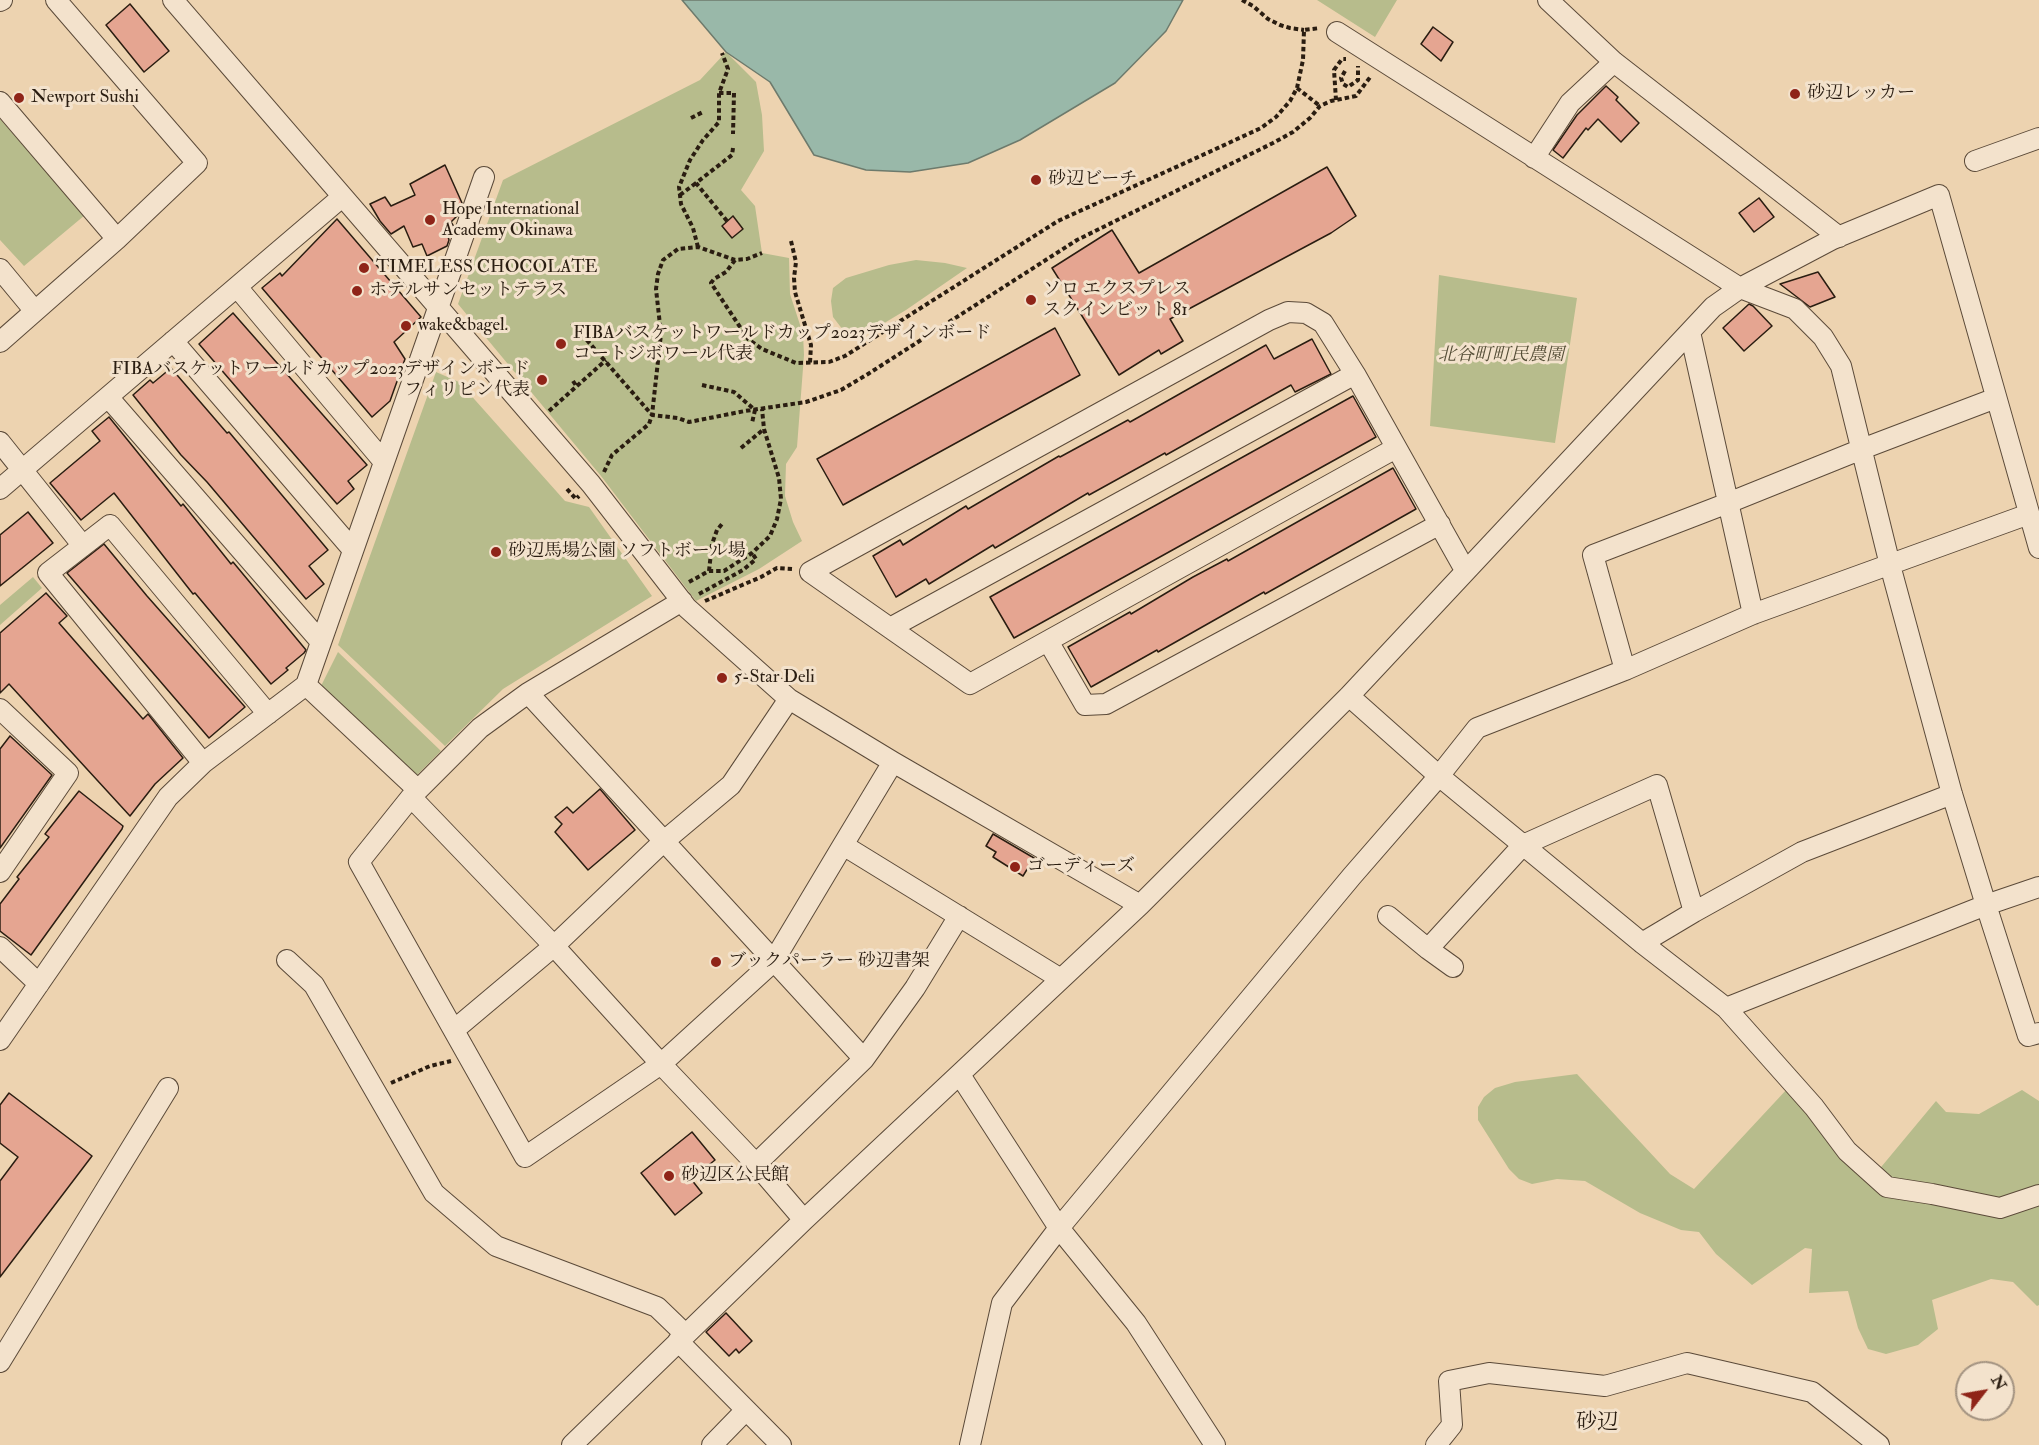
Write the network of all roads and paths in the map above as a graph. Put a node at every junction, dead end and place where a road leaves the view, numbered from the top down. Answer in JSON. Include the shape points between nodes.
{"nodes":[{"id":1,"x":56,"y":0,"type":"edge"},
{"id":2,"x":173,"y":0,"type":"edge"},
{"id":3,"x":1242,"y":0,"type":"edge"},
{"id":4,"x":1548,"y":0,"type":"edge"},
{"id":5,"x":1304,"y":30,"type":"junction"},
{"id":6,"x":1337,"y":32,"type":"joint"},
{"id":7,"x":722,"y":53,"type":"dead end"},
{"id":8,"x":1349,"y":58,"type":"dead end"},
{"id":9,"x":1355,"y":60,"type":"dead end"},
{"id":10,"x":1382,"y":60,"type":"junction"},
{"id":11,"x":1614,"y":62,"type":"junction"},
{"id":12,"x":1345,"y":71,"type":"dead end"},
{"id":13,"x":1298,"y":88,"type":"junction"},
{"id":14,"x":719,"y":93,"type":"junction"},
{"id":15,"x":1336,"y":100,"type":"junction"},
{"id":16,"x":0,"y":102,"type":"edge"},
{"id":17,"x":1320,"y":106,"type":"junction"},
{"id":18,"x":703,"y":112,"type":"dead end"},
{"id":19,"x":691,"y":118,"type":"dead end"},
{"id":20,"x":733,"y":134,"type":"dead end"},
{"id":21,"x":2039,"y":138,"type":"edge"},
{"id":22,"x":734,"y":148,"type":"dead end"},
{"id":23,"x":1534,"y":158,"type":"junction"},
{"id":24,"x":1975,"y":161,"type":"dead end"},
{"id":25,"x":484,"y":177,"type":"dead end"},
{"id":26,"x":696,"y":183,"type":"junction"},
{"id":27,"x":680,"y":195,"type":"junction"},
{"id":28,"x":342,"y":197,"type":"junction"},
{"id":29,"x":727,"y":221,"type":"dead end"},
{"id":30,"x":1839,"y":237,"type":"junction"},
{"id":31,"x":117,"y":239,"type":"junction"},
{"id":32,"x":791,"y":241,"type":"dead end"},
{"id":33,"x":698,"y":247,"type":"junction"},
{"id":34,"x":762,"y":253,"type":"dead end"},
{"id":35,"x":735,"y":260,"type":"junction"},
{"id":36,"x":0,"y":269,"type":"edge"},
{"id":37,"x":237,"y":287,"type":"junction"},
{"id":38,"x":1740,"y":288,"type":"junction"},
{"id":39,"x":439,"y":309,"type":"junction"},
{"id":40,"x":34,"y":310,"type":"junction"},
{"id":41,"x":573,"y":323,"type":"dead end"},
{"id":42,"x":1690,"y":332,"type":"junction"},
{"id":43,"x":173,"y":341,"type":"junction"},
{"id":44,"x":0,"y":342,"type":"edge"},
{"id":45,"x":606,"y":360,"type":"junction"},
{"id":46,"x":810,"y":363,"type":"junction"},
{"id":47,"x":1355,"y":374,"type":"junction"},
{"id":48,"x":573,"y":381,"type":"dead end"},
{"id":49,"x":702,"y":385,"type":"dead end"},
{"id":50,"x":577,"y":387,"type":"junction"},
{"id":51,"x":108,"y":397,"type":"junction"},
{"id":52,"x":1996,"y":398,"type":"junction"},
{"id":53,"x":762,"y":409,"type":"junction"},
{"id":54,"x":754,"y":410,"type":"junction"},
{"id":55,"x":652,"y":415,"type":"junction"},
{"id":56,"x":537,"y":421,"type":"junction"},
{"id":57,"x":752,"y":423,"type":"dead end"},
{"id":58,"x":764,"y":429,"type":"junction"},
{"id":59,"x":0,"y":442,"type":"edge"},
{"id":60,"x":741,"y":448,"type":"dead end"},
{"id":61,"x":1396,"y":448,"type":"junction"},
{"id":62,"x":1862,"y":449,"type":"junction"},
{"id":63,"x":384,"y":462,"type":"junction"},
{"id":64,"x":23,"y":469,"type":"junction"},
{"id":65,"x":591,"y":484,"type":"junction"},
{"id":66,"x":0,"y":489,"type":"edge"},
{"id":67,"x":567,"y":489,"type":"dead end"},
{"id":68,"x":1728,"y":503,"type":"junction"},
{"id":69,"x":2029,"y":514,"type":"junction"},
{"id":70,"x":722,"y":524,"type":"dead end"},
{"id":71,"x":1440,"y":524,"type":"junction"},
{"id":72,"x":83,"y":546,"type":"junction"},
{"id":73,"x":2039,"y":548,"type":"edge"},
{"id":74,"x":352,"y":550,"type":"junction"},
{"id":75,"x":752,"y":553,"type":"junction"},
{"id":76,"x":1890,"y":565,"type":"junction"},
{"id":77,"x":1465,"y":570,"type":"junction"},
{"id":78,"x":709,"y":571,"type":"junction"},
{"id":79,"x":810,"y":572,"type":"junction"},
{"id":80,"x":689,"y":582,"type":"dead end"},
{"id":81,"x":685,"y":604,"type":"junction"},
{"id":82,"x":1753,"y":614,"type":"junction"},
{"id":83,"x":890,"y":628,"type":"junction"},
{"id":84,"x":1048,"y":641,"type":"junction"},
{"id":85,"x":321,"y":642,"type":"junction"},
{"id":86,"x":1625,"y":670,"type":"junction"},
{"id":87,"x":306,"y":685,"type":"junction"},
{"id":88,"x":528,"y":693,"type":"junction"},
{"id":89,"x":1349,"y":696,"type":"junction"},
{"id":90,"x":789,"y":699,"type":"junction"},
{"id":91,"x":1,"y":712,"type":"edge"},
{"id":92,"x":268,"y":714,"type":"junction"},
{"id":93,"x":893,"y":762,"type":"junction"},
{"id":94,"x":202,"y":764,"type":"junction"},
{"id":95,"x":1439,"y":776,"type":"junction"},
{"id":96,"x":414,"y":794,"type":"junction"},
{"id":97,"x":1952,"y":794,"type":"junction"},
{"id":98,"x":663,"y":842,"type":"junction"},
{"id":99,"x":843,"y":845,"type":"junction"},
{"id":100,"x":1523,"y":846,"type":"junction"},
{"id":101,"x":0,"y":872,"type":"edge"},
{"id":102,"x":2039,"y":887,"type":"edge"},
{"id":103,"x":1140,"y":905,"type":"junction"},
{"id":104,"x":1986,"y":905,"type":"junction"},
{"id":105,"x":1694,"y":912,"type":"junction"},
{"id":106,"x":959,"y":916,"type":"junction"},
{"id":107,"x":1388,"y":916,"type":"dead end"},
{"id":108,"x":1642,"y":944,"type":"junction"},
{"id":109,"x":0,"y":946,"type":"edge"},
{"id":110,"x":554,"y":946,"type":"junction"},
{"id":111,"x":1428,"y":949,"type":"junction"},
{"id":112,"x":287,"y":960,"type":"dead end"},
{"id":113,"x":773,"y":962,"type":"junction"},
{"id":114,"x":1453,"y":966,"type":"dead end"},
{"id":115,"x":1061,"y":979,"type":"junction"},
{"id":116,"x":39,"y":984,"type":"junction"},
{"id":117,"x":1726,"y":1008,"type":"junction"},
{"id":118,"x":454,"y":1030,"type":"junction"},
{"id":119,"x":2039,"y":1033,"type":"edge"},
{"id":120,"x":0,"y":1040,"type":"edge"},
{"id":121,"x":465,"y":1049,"type":"junction"},
{"id":122,"x":864,"y":1059,"type":"junction"},
{"id":123,"x":661,"y":1064,"type":"junction"},
{"id":124,"x":960,"y":1075,"type":"junction"},
{"id":125,"x":168,"y":1088,"type":"dead end"},
{"id":126,"x":376,"y":1093,"type":"junction"},
{"id":127,"x":756,"y":1164,"type":"junction"},
{"id":128,"x":2039,"y":1195,"type":"edge"},
{"id":129,"x":804,"y":1220,"type":"junction"},
{"id":130,"x":1059,"y":1228,"type":"junction"},
{"id":131,"x":681,"y":1338,"type":"junction"},
{"id":132,"x":0,"y":1362,"type":"edge"},
{"id":133,"x":746,"y":1410,"type":"junction"},
{"id":134,"x":572,"y":1445,"type":"edge"},
{"id":135,"x":712,"y":1445,"type":"edge"},
{"id":136,"x":781,"y":1445,"type":"edge"},
{"id":137,"x":970,"y":1445,"type":"edge"},
{"id":138,"x":1215,"y":1445,"type":"edge"},
{"id":139,"x":1436,"y":1445,"type":"edge"},
{"id":140,"x":1879,"y":1445,"type":"edge"}],
"edges":[{"from":1,"to":31,"type":"street","via":[[197,163]]},
{"from":2,"to":28,"type":"street"},
{"from":3,"to":5,"type":"path","via":[[1280,25]]},
{"from":4,"to":11,"type":"street"},
{"from":5,"to":6,"type":"path","via":[[1321,28]]},
{"from":5,"to":13,"type":"path"},
{"from":6,"to":10,"type":"street"},
{"from":7,"to":14,"type":"path","via":[[728,69]]},
{"from":8,"to":15,"type":"path","via":[[1342,59],[1334,70]]},
{"from":9,"to":12,"type":"path","via":[[1358,80],[1348,87],[1341,78]]},
{"from":10,"to":15,"type":"path","via":[[1356,96]]},
{"from":10,"to":23,"type":"street"},
{"from":11,"to":23,"type":"street","via":[[1570,103]]},
{"from":11,"to":30,"type":"street"},
{"from":13,"to":17,"type":"path"},
{"from":13,"to":46,"type":"path","via":[[1276,117],[1261,128],[1058,221],[845,356]]},
{"from":14,"to":20,"type":"path","via":[[734,93]]},
{"from":14,"to":27,"type":"path","via":[[718,122],[690,160],[679,187]]},
{"from":15,"to":17,"type":"path"},
{"from":16,"to":31,"type":"street"},
{"from":17,"to":53,"type":"path","via":[[1302,125],[1273,143],[1077,240],[841,390],[806,402]]},
{"from":18,"to":19,"type":"path"},
{"from":21,"to":24,"type":"street"},
{"from":22,"to":26,"type":"path","via":[[732,155]]},
{"from":23,"to":38,"type":"street"},
{"from":25,"to":39,"type":"street"},
{"from":26,"to":27,"type":"path"},
{"from":26,"to":29,"type":"path"},
{"from":27,"to":33,"type":"path"},
{"from":28,"to":37,"type":"street"},
{"from":28,"to":39,"type":"street"},
{"from":30,"to":38,"type":"street"},
{"from":30,"to":52,"type":"street","via":[[1939,195]]},
{"from":31,"to":40,"type":"street"},
{"from":32,"to":46,"type":"path","via":[[796,262],[795,292],[811,345]]},
{"from":33,"to":35,"type":"path"},
{"from":33,"to":55,"type":"path","via":[[678,249],[663,260],[658,274],[661,334]]},
{"from":34,"to":35,"type":"path"},
{"from":35,"to":46,"type":"path","via":[[711,283],[748,339],[782,358]]},
{"from":36,"to":40,"type":"street"},
{"from":37,"to":43,"type":"street"},
{"from":37,"to":63,"type":"street"},
{"from":38,"to":42,"type":"street","via":[[1713,307]]},
{"from":38,"to":62,"type":"street","via":[[1795,309],[1823,337],[1841,366]]},
{"from":39,"to":56,"type":"street"},
{"from":39,"to":63,"type":"street"},
{"from":40,"to":44,"type":"street"},
{"from":41,"to":45,"type":"path"},
{"from":42,"to":68,"type":"street"},
{"from":42,"to":77,"type":"street"},
{"from":43,"to":51,"type":"street"},
{"from":43,"to":74,"type":"street"},
{"from":45,"to":50,"type":"path"},
{"from":45,"to":55,"type":"path"},
{"from":47,"to":61,"type":"street"},
{"from":47,"to":79,"type":"street","via":[[1323,323],[1306,313],[1288,312]]},
{"from":47,"to":83,"type":"street"},
{"from":48,"to":50,"type":"path"},
{"from":49,"to":54,"type":"path","via":[[734,392]]},
{"from":50,"to":56,"type":"path"},
{"from":51,"to":64,"type":"street"},
{"from":51,"to":85,"type":"street"},
{"from":52,"to":62,"type":"street"},
{"from":52,"to":69,"type":"street"},
{"from":53,"to":54,"type":"path"},
{"from":53,"to":58,"type":"path"},
{"from":54,"to":55,"type":"path","via":[[689,422]]},
{"from":54,"to":57,"type":"path"},
{"from":55,"to":65,"type":"path","via":[[649,424],[612,455],[604,473]]},
{"from":56,"to":65,"type":"street"},
{"from":58,"to":60,"type":"path"},
{"from":58,"to":75,"type":"path","via":[[779,478],[781,499],[770,536]]},
{"from":59,"to":64,"type":"street"},
{"from":61,"to":71,"type":"street"},
{"from":61,"to":84,"type":"street"},
{"from":62,"to":68,"type":"street"},
{"from":62,"to":76,"type":"street"},
{"from":63,"to":74,"type":"street"},
{"from":64,"to":66,"type":"street"},
{"from":64,"to":72,"type":"street"},
{"from":65,"to":67,"type":"path","via":[[576,499]]},
{"from":65,"to":81,"type":"street"},
{"from":68,"to":82,"type":"street"},
{"from":68,"to":86,"type":"street","via":[[1593,555]]},
{"from":69,"to":73,"type":"street"},
{"from":69,"to":76,"type":"street"},
{"from":70,"to":78,"type":"path","via":[[712,544]]},
{"from":71,"to":77,"type":"street"},
{"from":71,"to":84,"type":"street","via":[[1106,704],[1085,705]]},
{"from":72,"to":92,"type":"street","via":[[110,525]]},
{"from":72,"to":94,"type":"street","via":[[48,573]]},
{"from":74,"to":85,"type":"street"},
{"from":75,"to":78,"type":"path","via":[[724,571]]},
{"from":75,"to":81,"type":"path","via":[[756,559],[743,570]]},
{"from":76,"to":82,"type":"street"},
{"from":76,"to":97,"type":"street"},
{"from":77,"to":89,"type":"street"},
{"from":78,"to":80,"type":"path"},
{"from":79,"to":81,"type":"path","via":[[777,568]]},
{"from":79,"to":83,"type":"street"},
{"from":81,"to":88,"type":"street"},
{"from":81,"to":90,"type":"street"},
{"from":82,"to":86,"type":"street"},
{"from":83,"to":84,"type":"street","via":[[970,684]]},
{"from":85,"to":87,"type":"street"},
{"from":86,"to":95,"type":"street","via":[[1477,728]]},
{"from":87,"to":92,"type":"street"},
{"from":87,"to":96,"type":"street"},
{"from":88,"to":96,"type":"street","via":[[480,728]]},
{"from":88,"to":98,"type":"street"},
{"from":89,"to":95,"type":"street"},
{"from":89,"to":103,"type":"street"},
{"from":90,"to":93,"type":"street"},
{"from":90,"to":98,"type":"street","via":[[731,785]]},
{"from":91,"to":101,"type":"street","via":[[68,773]]},
{"from":92,"to":94,"type":"street"},
{"from":93,"to":99,"type":"street"},
{"from":93,"to":103,"type":"street"},
{"from":94,"to":116,"type":"street","via":[[168,797]]},
{"from":95,"to":100,"type":"street"},
{"from":95,"to":130,"type":"street"},
{"from":96,"to":110,"type":"street"},
{"from":96,"to":118,"type":"street","via":[[359,862]]},
{"from":97,"to":104,"type":"street"},
{"from":97,"to":105,"type":"street","via":[[1802,852]]},
{"from":98,"to":110,"type":"street"},
{"from":98,"to":113,"type":"street"},
{"from":99,"to":106,"type":"street"},
{"from":99,"to":113,"type":"street"},
{"from":100,"to":105,"type":"street","via":[[1657,785]]},
{"from":100,"to":108,"type":"street"},
{"from":100,"to":111,"type":"street"},
{"from":102,"to":104,"type":"street"},
{"from":103,"to":115,"type":"street"},
{"from":104,"to":117,"type":"street"},
{"from":104,"to":119,"type":"street","via":[[2028,1036]]},
{"from":105,"to":108,"type":"street"},
{"from":106,"to":115,"type":"street"},
{"from":106,"to":122,"type":"street","via":[[915,988]]},
{"from":107,"to":111,"type":"street"},
{"from":108,"to":117,"type":"street"},
{"from":109,"to":116,"type":"street"},
{"from":110,"to":118,"type":"street"},
{"from":110,"to":123,"type":"street"},
{"from":111,"to":114,"type":"street"},
{"from":112,"to":126,"type":"street","via":[[314,985]]},
{"from":113,"to":122,"type":"street"},
{"from":113,"to":123,"type":"street"},
{"from":115,"to":124,"type":"street"},
{"from":116,"to":120,"type":"street"},
{"from":117,"to":128,"type":"street","via":[[1814,1107],[1847,1151],[1887,1187],[2000,1208]]},
{"from":118,"to":121,"type":"street"},
{"from":121,"to":123,"type":"street","via":[[525,1157]]},
{"from":121,"to":126,"type":"path","via":[[457,1059],[429,1066]]},
{"from":122,"to":127,"type":"street"},
{"from":123,"to":127,"type":"street"},
{"from":124,"to":129,"type":"street"},
{"from":124,"to":130,"type":"street"},
{"from":125,"to":132,"type":"street"},
{"from":126,"to":131,"type":"street","via":[[434,1193],[496,1246],[657,1307]]},
{"from":127,"to":129,"type":"street"},
{"from":129,"to":131,"type":"street"},
{"from":130,"to":137,"type":"street","via":[[1002,1302]]},
{"from":130,"to":138,"type":"street","via":[[1136,1323]]},
{"from":131,"to":133,"type":"street"},
{"from":131,"to":134,"type":"street"},
{"from":133,"to":135,"type":"street"},
{"from":133,"to":136,"type":"street"},
{"from":139,"to":140,"type":"street","via":[[1452,1425],[1449,1380],[1489,1373],[1605,1386],[1687,1363],[1812,1392]]}]}
